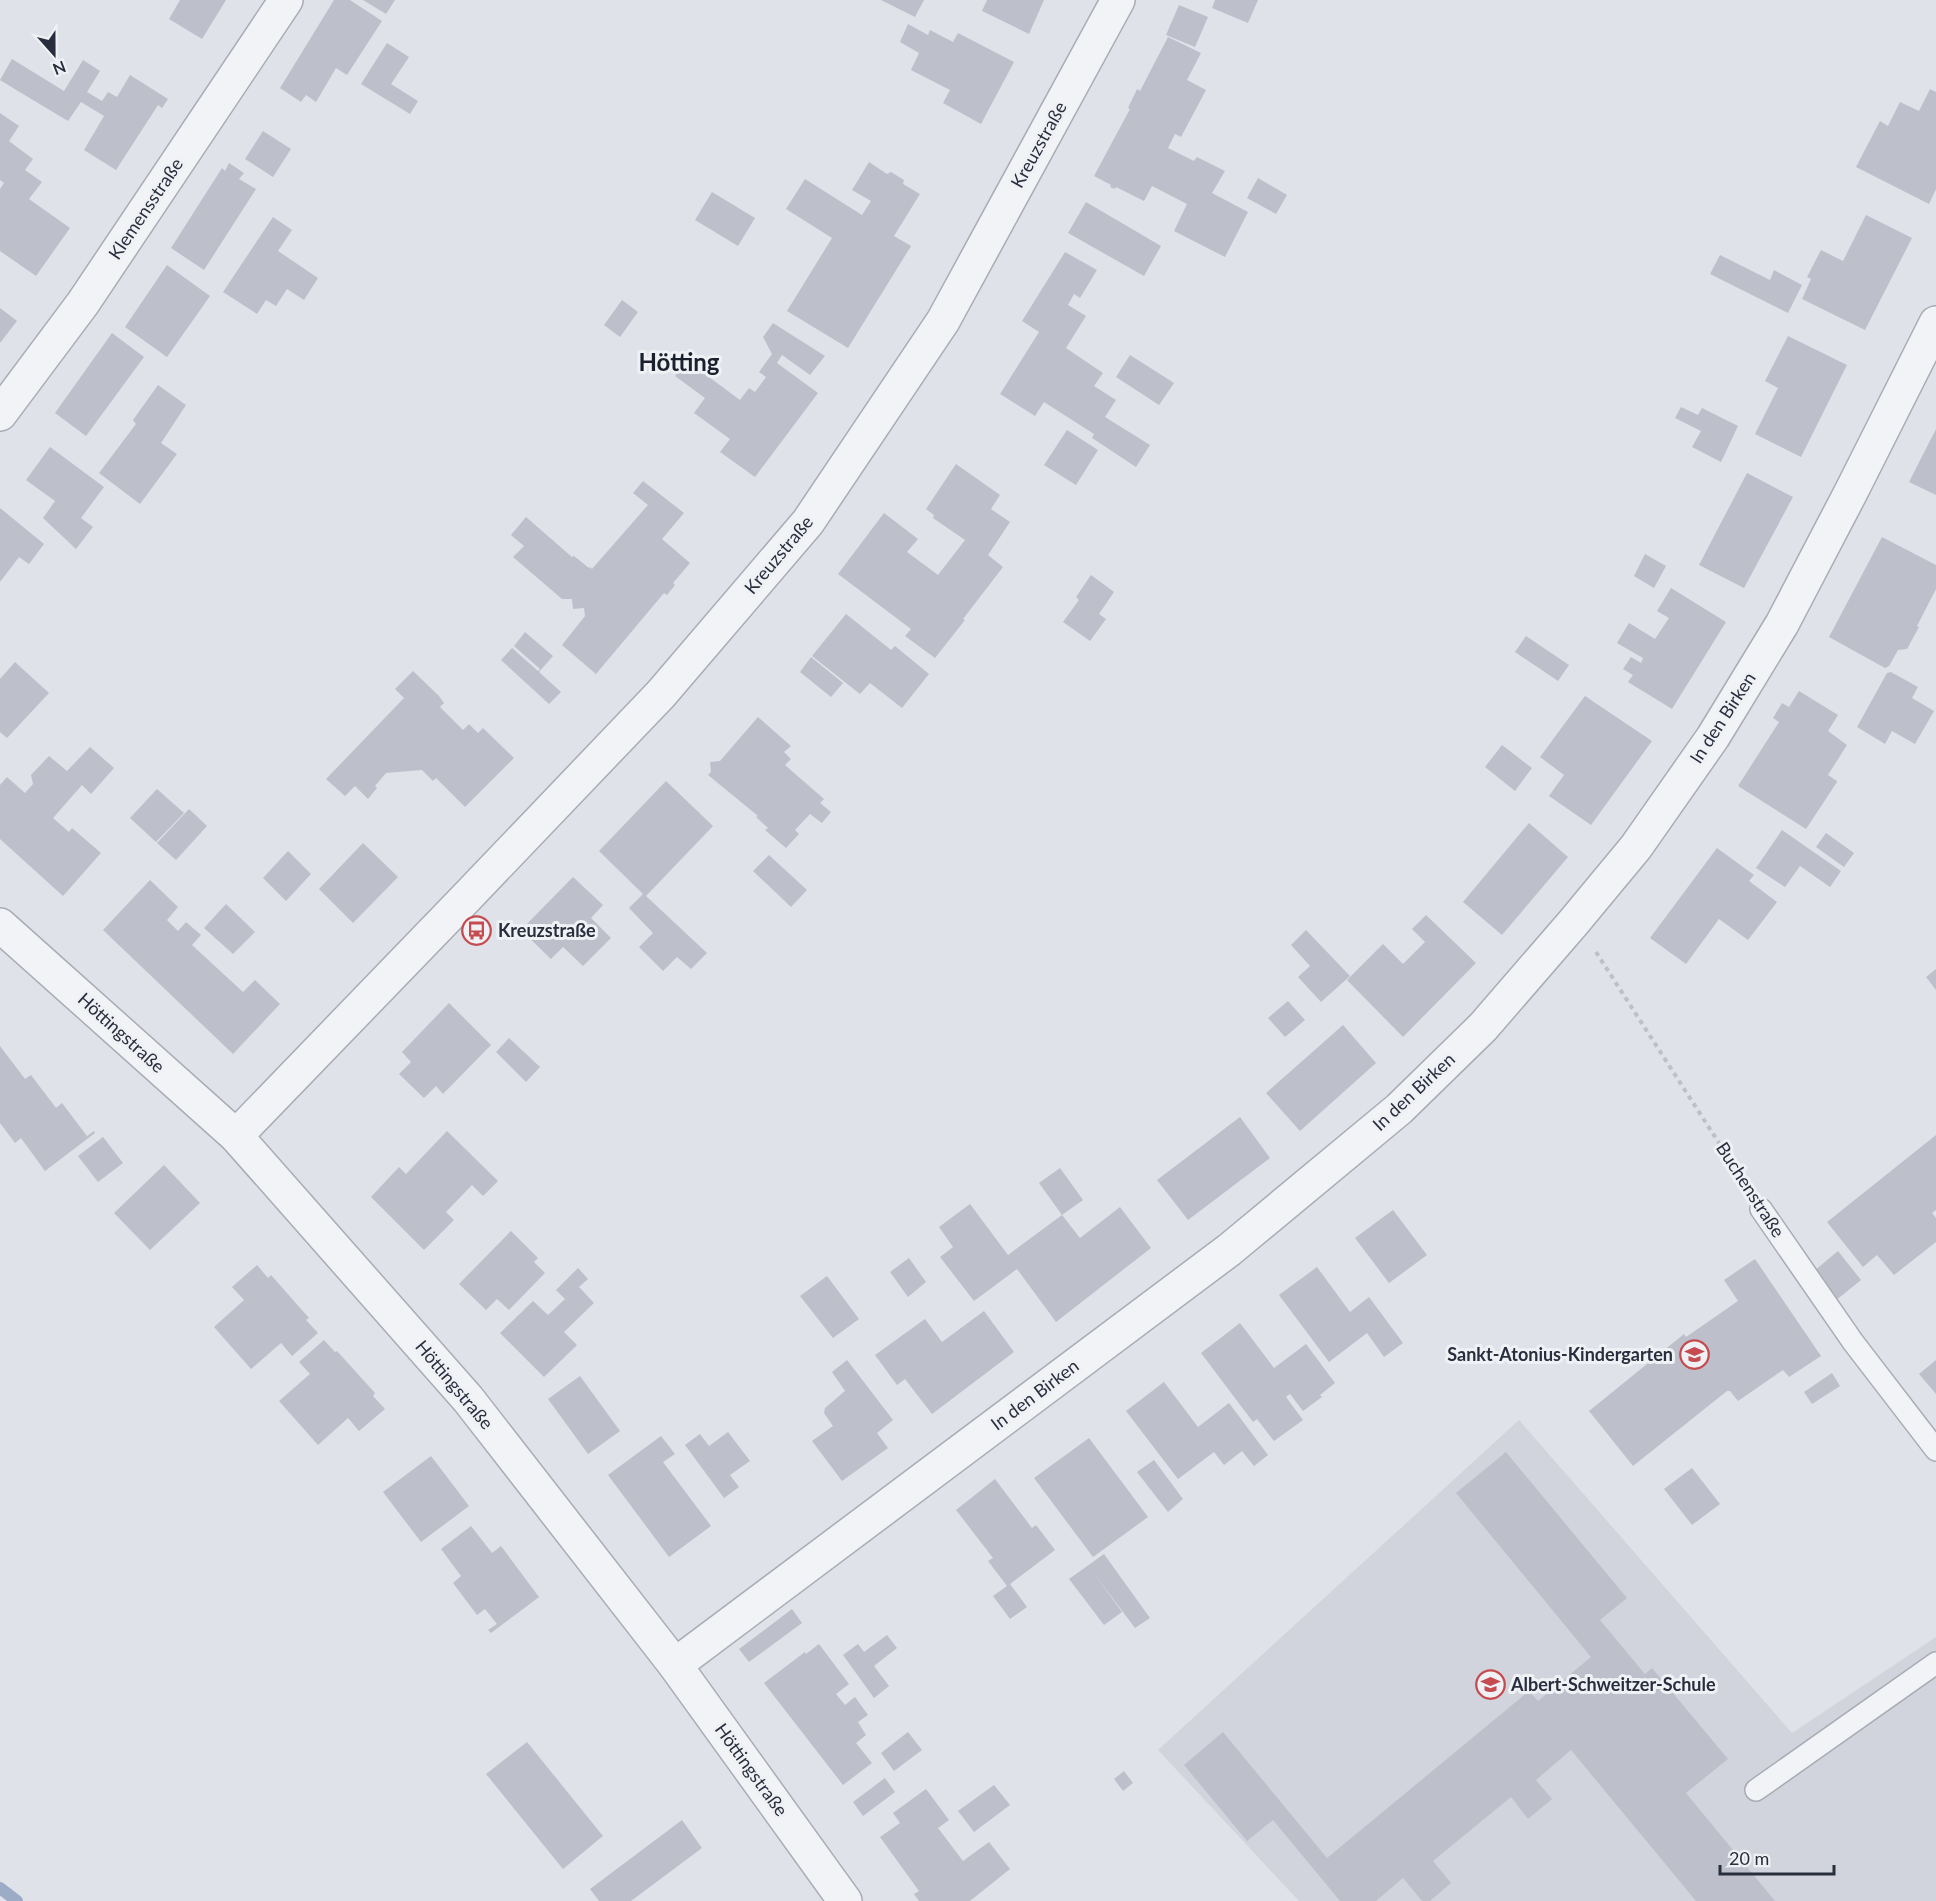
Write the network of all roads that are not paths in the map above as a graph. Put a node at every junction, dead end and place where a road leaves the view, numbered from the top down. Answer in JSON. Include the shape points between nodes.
{"nodes":[{"id":1,"x":286,"y":0,"type":"edge"},
{"id":2,"x":1118,"y":0,"type":"edge"},
{"id":3,"x":1936,"y":322,"type":"edge"},
{"id":4,"x":0,"y":414,"type":"edge"},
{"id":5,"x":0,"y":925,"type":"edge"},
{"id":6,"x":236,"y":1136,"type":"junction"},
{"id":7,"x":1761,"y":1209,"type":"road end"},
{"id":8,"x":1936,"y":1450,"type":"edge"},
{"id":9,"x":1936,"y":1663,"type":"edge"},
{"id":10,"x":675,"y":1665,"type":"junction"},
{"id":11,"x":1755,"y":1790,"type":"dead end"},
{"id":12,"x":845,"y":1901,"type":"edge"}],
"edges":[{"from":1,"to":4,"type":"street","name":"Klemensstraße","via":[[83,303]]},
{"from":2,"to":6,"type":"street","name":"Kreuzstraße","via":[[943,321],[808,522],[661,694]]},
{"from":3,"to":10,"type":"street","name":"In den Birken","via":[[1782,624],[1713,738],[1636,847],[1482,1027],[1399,1109],[1229,1250]]},
{"from":5,"to":6,"type":"street","name":"Höttingstraße"},
{"from":6,"to":10,"type":"street","name":"Höttingstraße","via":[[468,1399]]},
{"from":7,"to":8,"type":"lane","name":"Buchenstraße","via":[[1852,1342]]},
{"from":9,"to":11,"type":"lane"},
{"from":10,"to":12,"type":"street","name":"Höttingstraße"}]}
